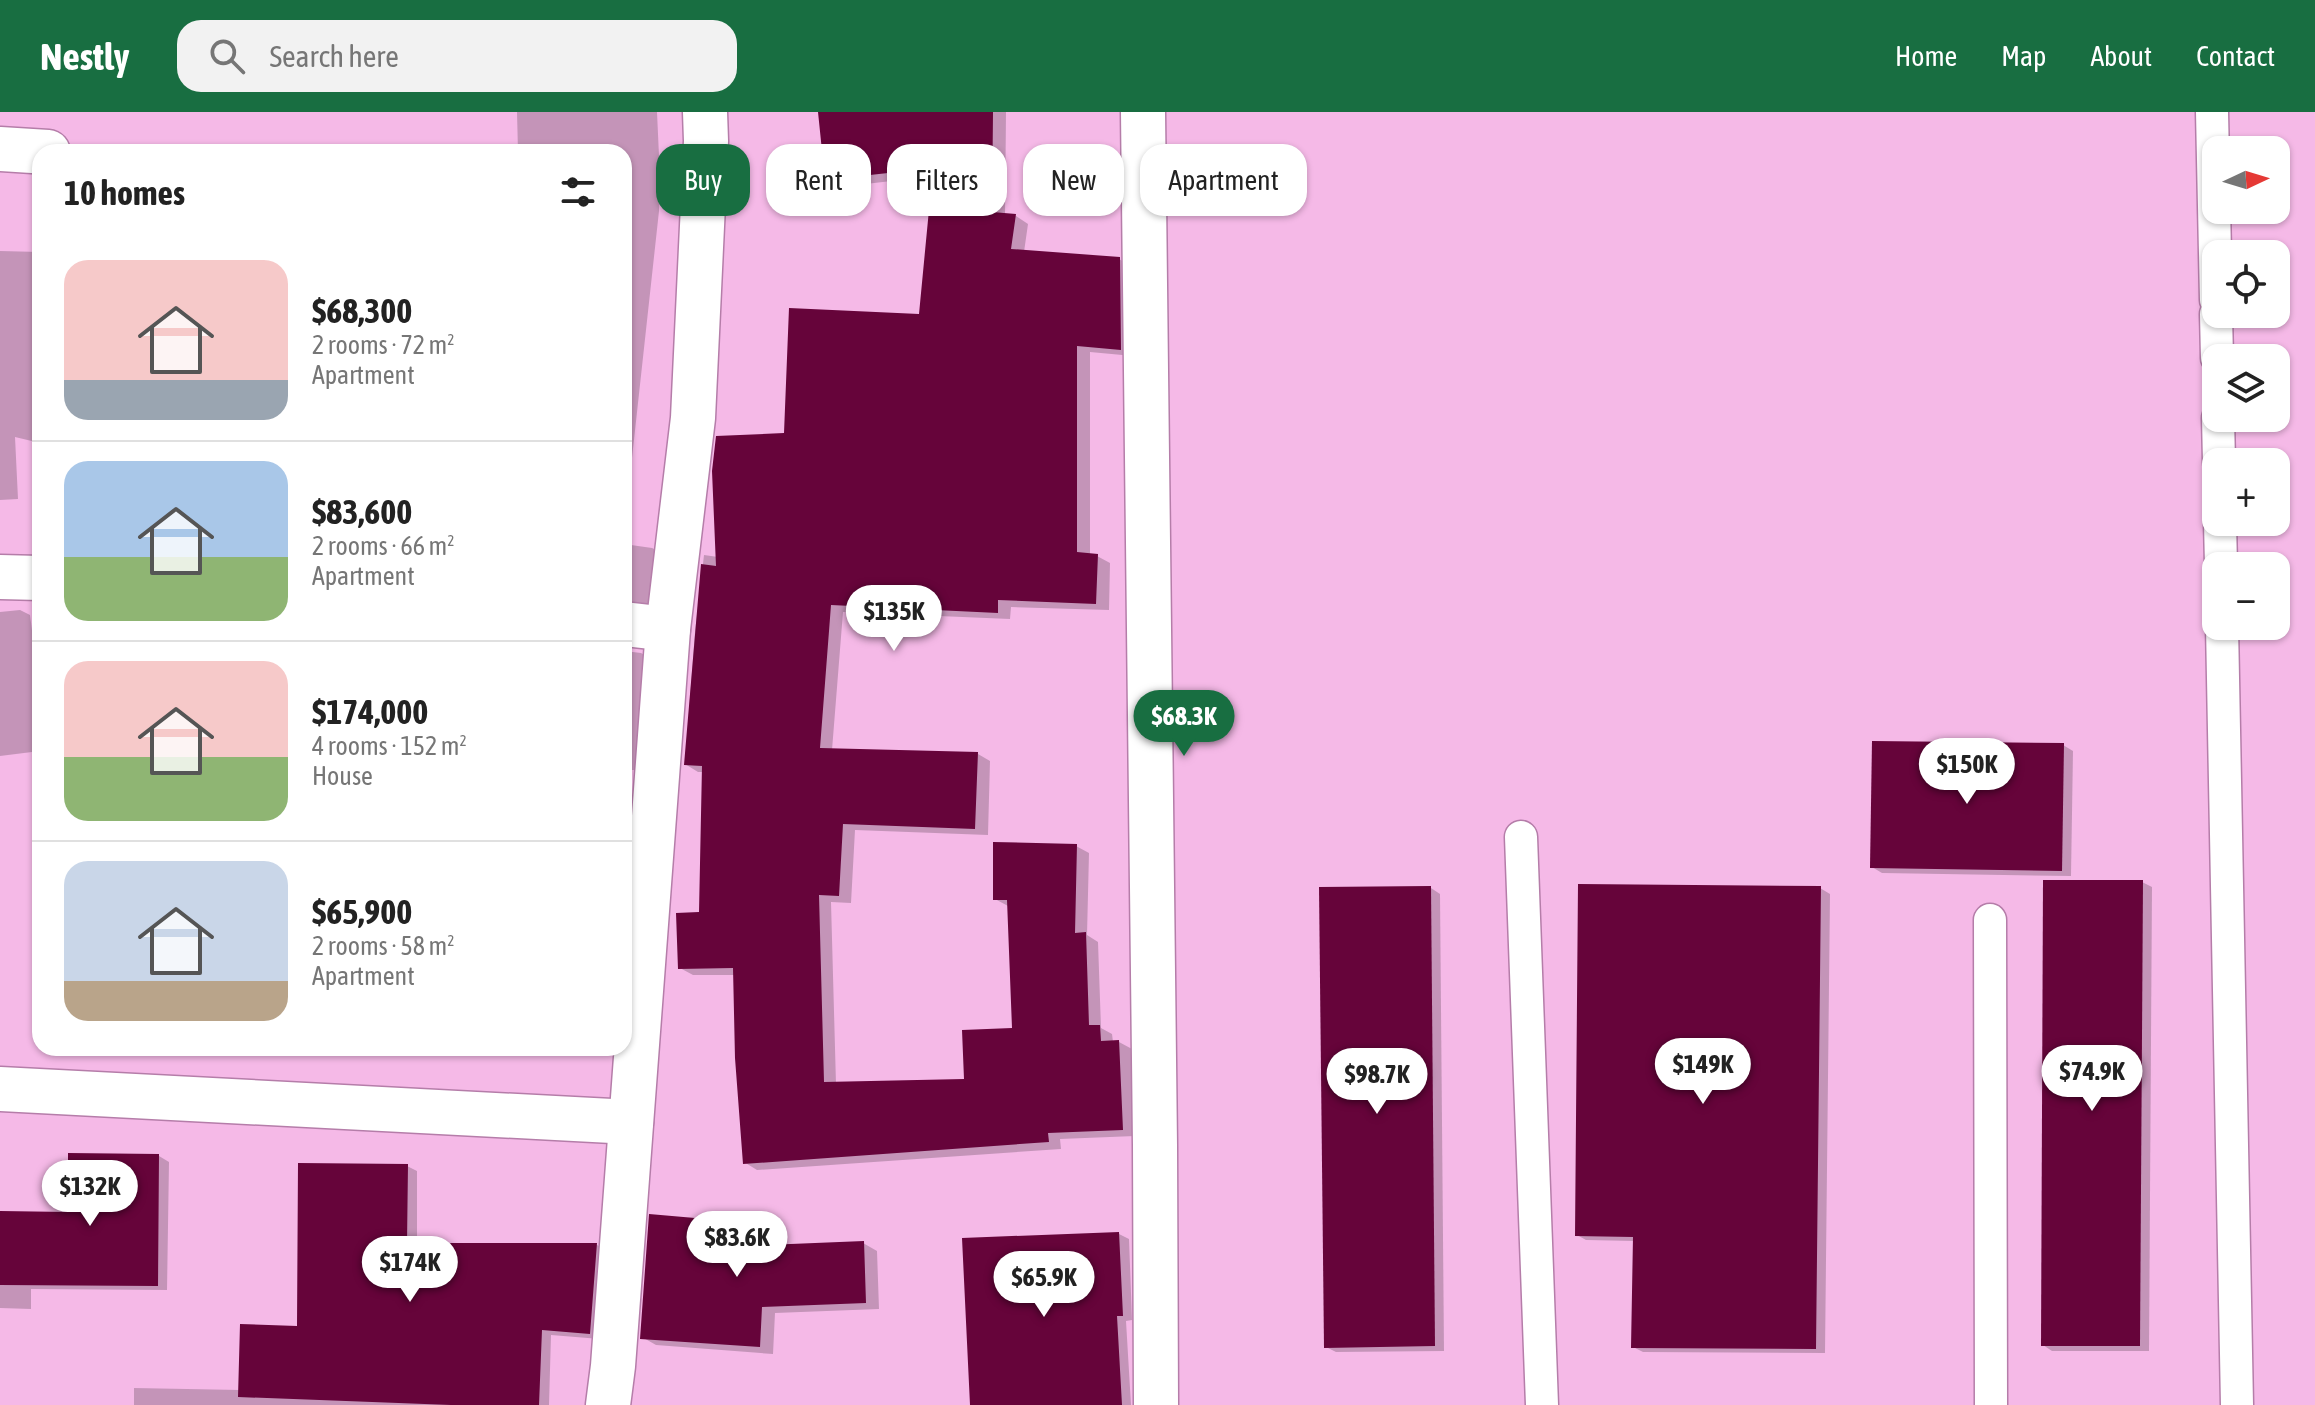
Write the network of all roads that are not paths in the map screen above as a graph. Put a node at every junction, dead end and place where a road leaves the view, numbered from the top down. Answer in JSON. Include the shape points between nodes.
{"nodes":[{"id":1,"x":705,"y":112,"type":"edge"},
{"id":2,"x":1143,"y":112,"type":"edge"},
{"id":3,"x":2212,"y":112,"type":"edge"},
{"id":4,"x":0,"y":149,"type":"edge"},
{"id":5,"x":32,"y":151,"type":"edge"},
{"id":6,"x":2215,"y":240,"type":"edge"},
{"id":7,"x":0,"y":577,"type":"edge"},
{"id":8,"x":32,"y":578,"type":"edge"},
{"id":9,"x":632,"y":625,"type":"edge"},
{"id":10,"x":668,"y":629,"type":"junction"},
{"id":11,"x":2222,"y":640,"type":"edge"},
{"id":12,"x":1521,"y":837,"type":"dead end"},
{"id":13,"x":1990,"y":920,"type":"dead end"},
{"id":14,"x":0,"y":1089,"type":"edge"},
{"id":15,"x":631,"y":1122,"type":"junction"},
{"id":16,"x":608,"y":1405,"type":"edge"},
{"id":17,"x":1156,"y":1405,"type":"edge"},
{"id":18,"x":1542,"y":1405,"type":"edge"},
{"id":19,"x":1991,"y":1405,"type":"edge"},
{"id":20,"x":2237,"y":1405,"type":"edge"}],
"edges":[{"from":1,"to":10,"type":"street","via":[[693,418]]},
{"from":2,"to":17,"type":"street"},
{"from":3,"to":6,"type":"lane"},
{"from":4,"to":5,"type":"street"},
{"from":7,"to":8,"type":"street"},
{"from":9,"to":10,"type":"street"},
{"from":10,"to":15,"type":"street"},
{"from":11,"to":20,"type":"lane"},
{"from":12,"to":18,"type":"lane"},
{"from":13,"to":19,"type":"lane"},
{"from":14,"to":15,"type":"street"},
{"from":15,"to":16,"type":"street"}]}
